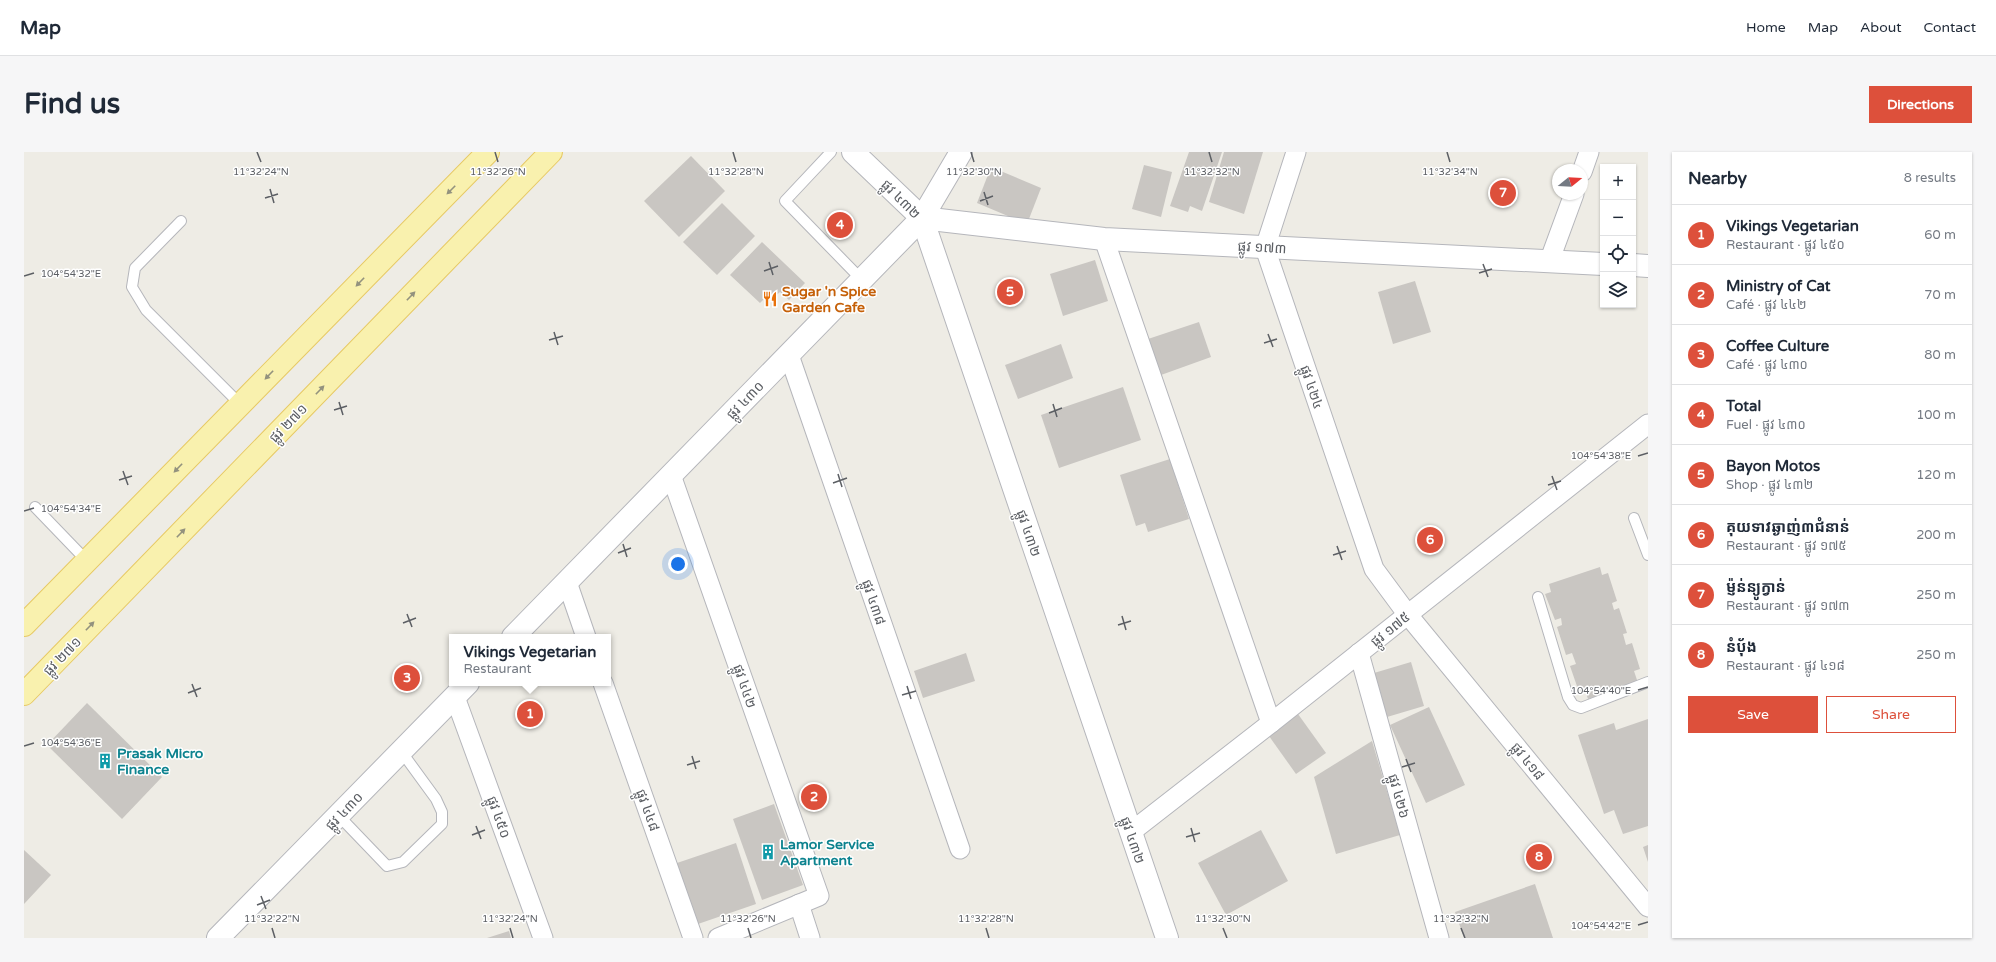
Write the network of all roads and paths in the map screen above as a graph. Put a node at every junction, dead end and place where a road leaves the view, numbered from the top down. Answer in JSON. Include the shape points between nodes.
{"nodes":[{"id":1,"x":551,"y":152,"type":"edge"},
{"id":2,"x":831,"y":152,"type":"edge"},
{"id":3,"x":853,"y":152,"type":"edge"},
{"id":4,"x":961,"y":152,"type":"edge"},
{"id":5,"x":1296,"y":152,"type":"edge"},
{"id":6,"x":1589,"y":152,"type":"edge"},
{"id":7,"x":479,"y":155,"type":"edge"},
{"id":8,"x":1585,"y":164,"type":"edge"},
{"id":9,"x":1572,"y":200,"type":"edge"},
{"id":10,"x":922,"y":218,"type":"junction"},
{"id":11,"x":181,"y":221,"type":"dead end"},
{"id":12,"x":1104,"y":239,"type":"junction"},
{"id":13,"x":1265,"y":248,"type":"junction"},
{"id":14,"x":1549,"y":262,"type":"junction"},
{"id":15,"x":1600,"y":264,"type":"edge"},
{"id":16,"x":1636,"y":266,"type":"edge"},
{"id":17,"x":1648,"y":266,"type":"edge"},
{"id":18,"x":862,"y":280,"type":"junction"},
{"id":19,"x":789,"y":355,"type":"junction"},
{"id":20,"x":240,"y":404,"type":"junction"},
{"id":21,"x":1648,"y":424,"type":"edge"},
{"id":22,"x":671,"y":475,"type":"junction"},
{"id":23,"x":35,"y":507,"type":"dead end"},
{"id":24,"x":1634,"y":518,"type":"dead end"},
{"id":25,"x":1648,"y":555,"type":"edge"},
{"id":26,"x":87,"y":561,"type":"junction"},
{"id":27,"x":567,"y":582,"type":"junction"},
{"id":28,"x":1538,"y":597,"type":"dead end"},
{"id":29,"x":1408,"y":615,"type":"junction"},
{"id":30,"x":24,"y":625,"type":"edge"},
{"id":31,"x":516,"y":634,"type":"edge"},
{"id":32,"x":585,"y":634,"type":"edge"},
{"id":33,"x":1359,"y":653,"type":"junction"},
{"id":34,"x":1648,"y":682,"type":"edge"},
{"id":35,"x":603,"y":686,"type":"edge"},
{"id":36,"x":461,"y":690,"type":"edge"},
{"id":37,"x":24,"y":694,"type":"edge"},
{"id":38,"x":1271,"y":723,"type":"junction"},
{"id":39,"x":401,"y":751,"type":"junction"},
{"id":40,"x":339,"y":816,"type":"junction"},
{"id":41,"x":1130,"y":832,"type":"junction"},
{"id":42,"x":960,"y":849,"type":"dead end"},
{"id":43,"x":799,"y":904,"type":"junction"},
{"id":44,"x":1648,"y":907,"type":"edge"},
{"id":45,"x":218,"y":938,"type":"edge"},
{"id":46,"x":543,"y":938,"type":"edge"},
{"id":47,"x":693,"y":938,"type":"edge"},
{"id":48,"x":718,"y":938,"type":"edge"},
{"id":49,"x":810,"y":938,"type":"edge"},
{"id":50,"x":1167,"y":938,"type":"edge"},
{"id":51,"x":1439,"y":938,"type":"edge"}],
"edges":[{"from":37,"to":1,"type":"main road","name":"ផ្លូវ ២៧១","one_way":true},
{"from":2,"to":18,"type":"lane","via":[[785,201]]},
{"from":3,"to":10,"type":"street","name":"ផ្លូវ ៤៣២"},
{"from":4,"to":10,"type":"street","name":"ផ្លូវ ៤៣០"},
{"from":5,"to":13,"type":"street"},
{"from":6,"to":8,"type":"street"},
{"from":7,"to":20,"type":"main road","one_way":true},
{"from":9,"to":14,"type":"street"},
{"from":10,"to":12,"type":"street","name":"ផ្លូវ ១៧៣"},
{"from":10,"to":18,"type":"street","name":"ផ្លូវ ៤៣០"},
{"from":10,"to":41,"type":"street","name":"ផ្លូវ ៤៣២"},
{"from":11,"to":20,"type":"lane","via":[[135,268],[132,287],[146,310]]},
{"from":12,"to":13,"type":"street","name":"ផ្លូវ ១៧៣"},
{"from":12,"to":38,"type":"street"},
{"from":13,"to":14,"type":"street","name":"ផ្លូវ ១៧៣"},
{"from":13,"to":29,"type":"street","name":"ផ្លូវ ៤២៤","via":[[1374,569]]},
{"from":14,"to":15,"type":"street","name":"ផ្លូវ ១៧៣"},
{"from":16,"to":17,"type":"street"},
{"from":18,"to":19,"type":"street","name":"ផ្លូវ ៤៣០"},
{"from":19,"to":22,"type":"street","name":"ផ្លូវ ៤៣០"},
{"from":19,"to":42,"type":"street","name":"ផ្លូវ ៤៣៨"},
{"from":20,"to":26,"type":"main road","one_way":true},
{"from":21,"to":29,"type":"street","name":"ផ្លូវ ១៧៥"},
{"from":22,"to":27,"type":"street","name":"ផ្លូវ ៤៣០"},
{"from":22,"to":43,"type":"street","name":"ផ្លូវ ៤៤២","via":[[819,896]]},
{"from":23,"to":26,"type":"lane"},
{"from":24,"to":25,"type":"lane"},
{"from":26,"to":30,"type":"main road"},
{"from":27,"to":31,"type":"street","name":"ផ្លូវ ៤៣០"},
{"from":27,"to":32,"type":"street"},
{"from":28,"to":34,"type":"lane","via":[[1568,697],[1573,705],[1581,708]]},
{"from":29,"to":33,"type":"street","name":"ផ្លូវ ១៧៥"},
{"from":29,"to":44,"type":"street","name":"ផ្លូវ ៤១៨"},
{"from":33,"to":38,"type":"street","name":"ផ្លូវ ១៧៥"},
{"from":33,"to":51,"type":"street","name":"ផ្លូវ ៤២៦"},
{"from":35,"to":47,"type":"street","name":"ផ្លូវ ៤៤៨"},
{"from":36,"to":39,"type":"street","name":"ផ្លូវ ៤៣០"},
{"from":36,"to":46,"type":"street","name":"ផ្លូវ ៤៥០"},
{"from":38,"to":41,"type":"street","name":"ផ្លូវ ១៧៥"},
{"from":39,"to":40,"type":"street","name":"ផ្លូវ ៤៣០"},
{"from":39,"to":40,"type":"lane","via":[[436,799],[442,812],[442,824],[403,862],[396,866],[387,866]]},
{"from":40,"to":45,"type":"street","name":"ផ្លូវ ៤៣០"},
{"from":41,"to":50,"type":"street","name":"ផ្លូវ ៤៣២"},
{"from":43,"to":48,"type":"street"},
{"from":43,"to":49,"type":"street"}]}
